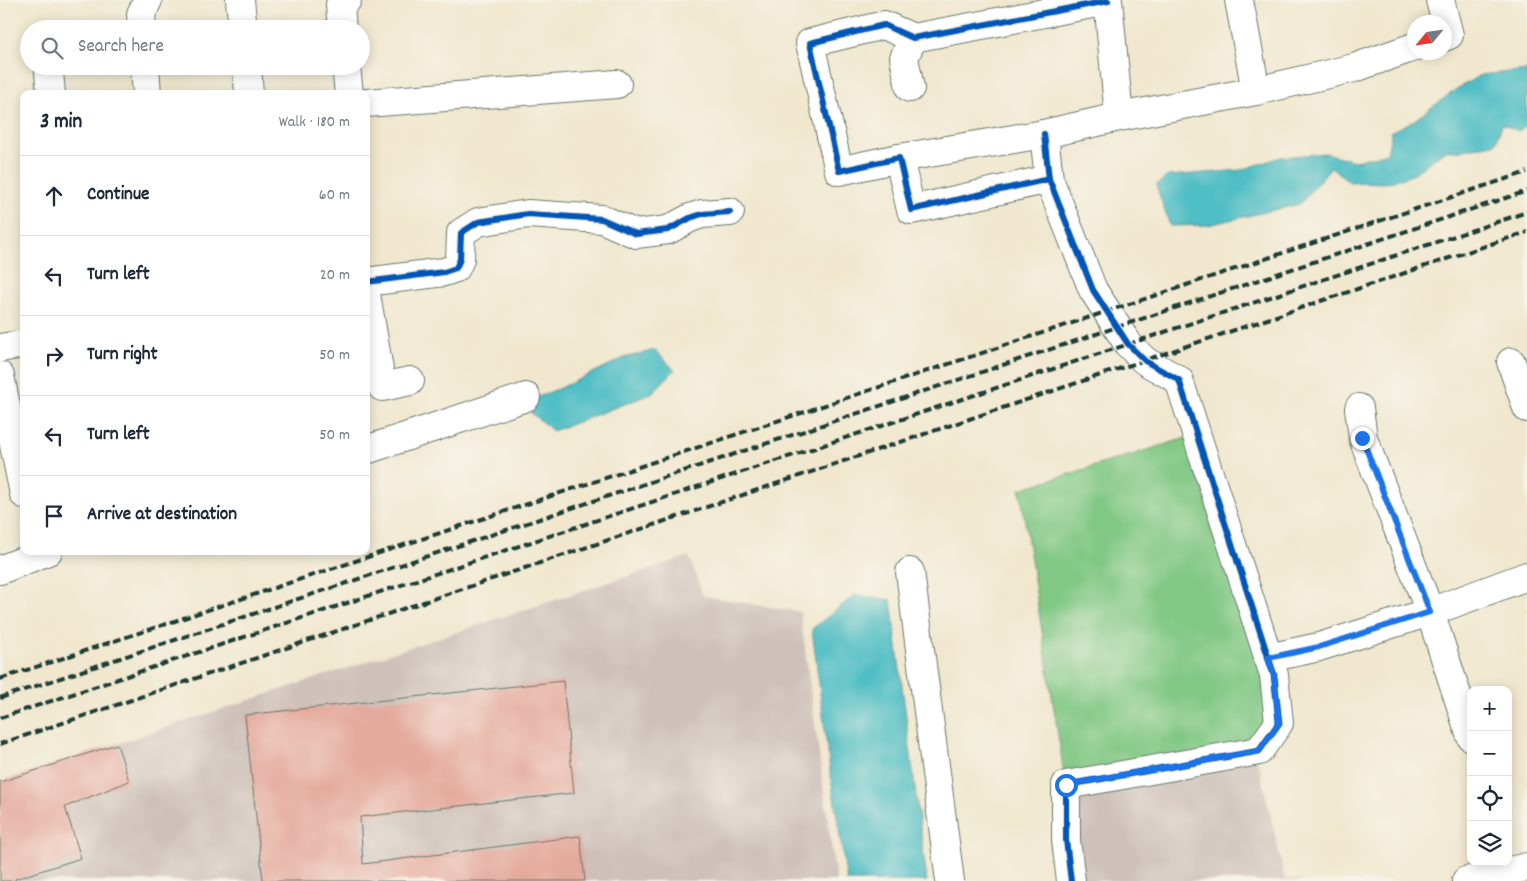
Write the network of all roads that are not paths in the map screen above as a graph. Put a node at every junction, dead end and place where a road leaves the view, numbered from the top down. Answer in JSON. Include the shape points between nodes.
{"nodes":[{"id":1,"x":148,"y":0,"type":"edge"},
{"id":2,"x":240,"y":0,"type":"edge"},
{"id":3,"x":1108,"y":0,"type":"edge"},
{"id":4,"x":1239,"y":0,"type":"edge"},
{"id":5,"x":1440,"y":0,"type":"edge"},
{"id":6,"x":1444,"y":15,"type":"edge"},
{"id":7,"x":141,"y":20,"type":"edge"},
{"id":8,"x":242,"y":20,"type":"edge"},
{"id":9,"x":913,"y":38,"type":"junction"},
{"id":10,"x":1407,"y":49,"type":"edge"},
{"id":11,"x":146,"y":75,"type":"edge"},
{"id":12,"x":248,"y":75,"type":"edge"},
{"id":13,"x":347,"y":75,"type":"edge"},
{"id":14,"x":617,"y":84,"type":"dead end"},
{"id":15,"x":910,"y":88,"type":"dead end"},
{"id":16,"x":147,"y":90,"type":"edge"},
{"id":17,"x":250,"y":90,"type":"edge"},
{"id":18,"x":348,"y":90,"type":"edge"},
{"id":19,"x":1256,"y":90,"type":"junction"},
{"id":20,"x":370,"y":103,"type":"edge"},
{"id":21,"x":1119,"y":117,"type":"junction"},
{"id":22,"x":1044,"y":134,"type":"junction"},
{"id":23,"x":899,"y":158,"type":"junction"},
{"id":24,"x":1049,"y":179,"type":"junction"},
{"id":25,"x":730,"y":212,"type":"dead end"},
{"id":26,"x":370,"y":281,"type":"edge"},
{"id":27,"x":370,"y":317,"type":"edge"},
{"id":28,"x":20,"y":345,"type":"edge"},
{"id":29,"x":0,"y":348,"type":"edge"},
{"id":30,"x":1511,"y":362,"type":"dead end"},
{"id":31,"x":0,"y":376,"type":"edge"},
{"id":32,"x":410,"y":381,"type":"dead end"},
{"id":33,"x":526,"y":397,"type":"dead end"},
{"id":34,"x":1359,"y":408,"type":"dead end"},
{"id":35,"x":1527,"y":408,"type":"edge"},
{"id":36,"x":370,"y":449,"type":"edge"},
{"id":37,"x":20,"y":474,"type":"edge"},
{"id":38,"x":35,"y":555,"type":"edge"},
{"id":39,"x":0,"y":570,"type":"edge"},
{"id":40,"x":910,"y":572,"type":"dead end"},
{"id":41,"x":1527,"y":576,"type":"edge"},
{"id":42,"x":1430,"y":612,"type":"junction"},
{"id":43,"x":1268,"y":658,"type":"junction"},
{"id":44,"x":1469,"y":731,"type":"edge"},
{"id":45,"x":1516,"y":864,"type":"edge"},
{"id":46,"x":950,"y":881,"type":"edge"},
{"id":47,"x":1071,"y":881,"type":"edge"},
{"id":48,"x":1466,"y":881,"type":"edge"}],
"edges":[{"from":1,"to":7,"type":"street"},
{"from":2,"to":8,"type":"street"},
{"from":3,"to":9,"type":"street"},
{"from":3,"to":21,"type":"street"},
{"from":4,"to":19,"type":"street"},
{"from":5,"to":6,"type":"street"},
{"from":9,"to":15,"type":"street","via":[[904,58]]},
{"from":9,"to":23,"type":"street","via":[[884,25],[810,43],[839,171]]},
{"from":10,"to":19,"type":"street","via":[[1354,68]]},
{"from":11,"to":16,"type":"street"},
{"from":12,"to":17,"type":"street"},
{"from":13,"to":18,"type":"street"},
{"from":14,"to":20,"type":"street"},
{"from":19,"to":21,"type":"street"},
{"from":21,"to":22,"type":"street"},
{"from":22,"to":23,"type":"street"},
{"from":22,"to":24,"type":"street"},
{"from":23,"to":24,"type":"street","via":[[911,210]]},
{"from":24,"to":43,"type":"street","via":[[1093,290],[1102,304],[1128,344],[1145,361],[1179,380]]},
{"from":25,"to":26,"type":"street","via":[[702,214],[668,230],[636,234],[602,219],[528,214],[478,222],[461,233],[460,259],[456,268]]},
{"from":27,"to":32,"type":"street","via":[[382,386]]},
{"from":28,"to":29,"type":"street"},
{"from":30,"to":35,"type":"street"},
{"from":31,"to":37,"type":"street"},
{"from":33,"to":36,"type":"street"},
{"from":34,"to":42,"type":"street","via":[[1362,438]]},
{"from":38,"to":39,"type":"street"},
{"from":40,"to":46,"type":"street"},
{"from":41,"to":42,"type":"street"},
{"from":42,"to":43,"type":"street","via":[[1319,647]]},
{"from":42,"to":44,"type":"street"},
{"from":43,"to":47,"type":"street","via":[[1274,675],[1279,723],[1259,751],[1066,785],[1066,840]]},
{"from":45,"to":48,"type":"street"}]}
